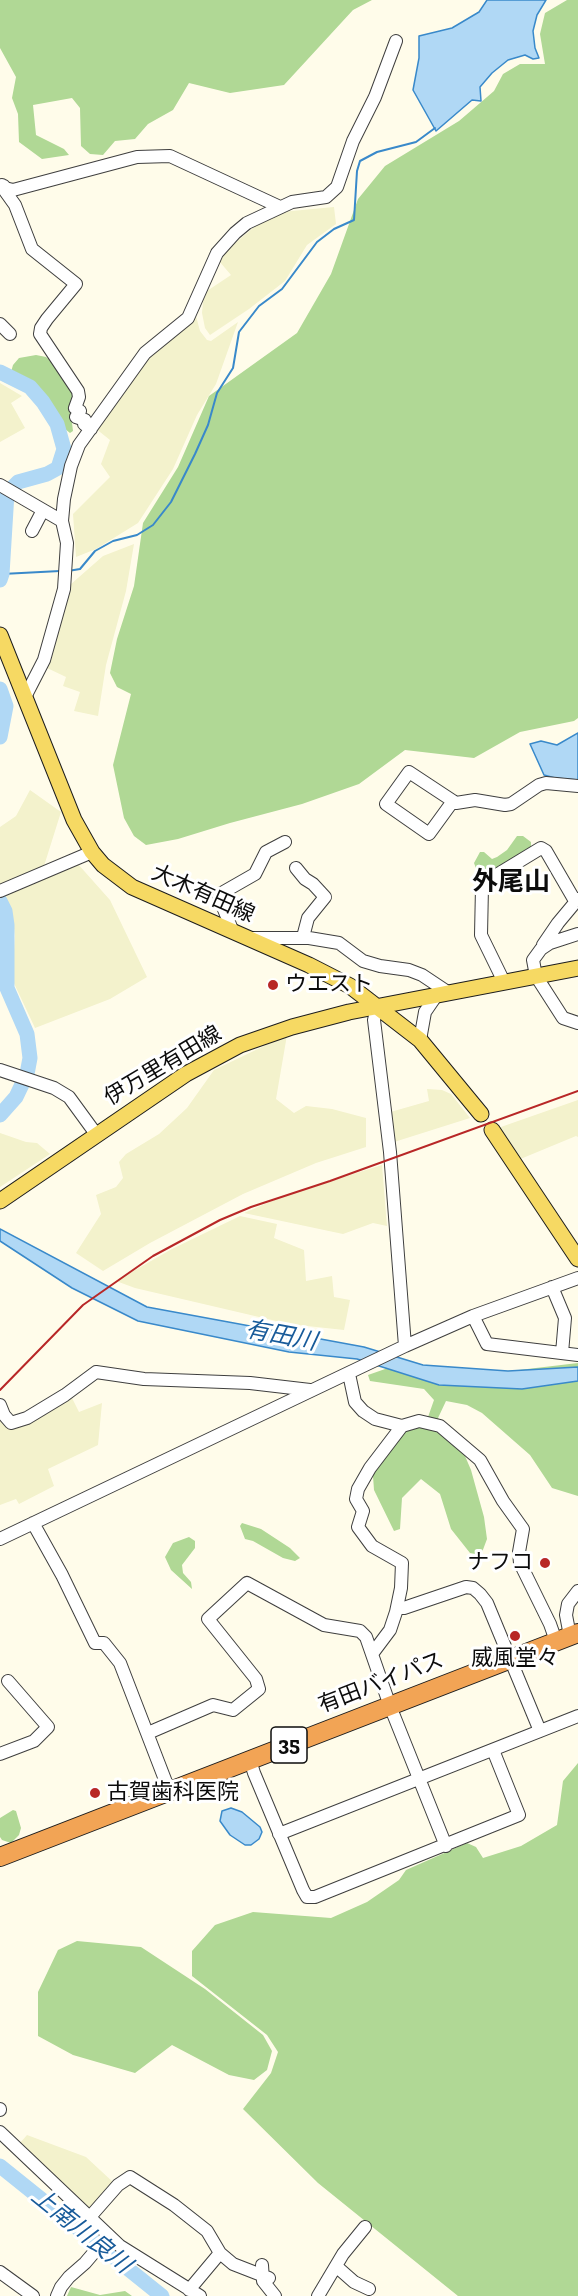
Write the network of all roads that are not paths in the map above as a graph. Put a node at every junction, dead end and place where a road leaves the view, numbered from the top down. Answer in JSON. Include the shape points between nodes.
{"nodes":[{"id":1,"x":396,"y":41,"type":"dead end"},
{"id":2,"x":2,"y":184,"type":"edge"},
{"id":3,"x":280,"y":207,"type":"junction"},
{"id":4,"x":0,"y":324,"type":"edge"},
{"id":5,"x":10,"y":334,"type":"dead end"},
{"id":6,"x":91,"y":429,"type":"junction"},
{"id":7,"x":0,"y":485,"type":"edge"},
{"id":8,"x":43,"y":510,"type":"junction"},
{"id":9,"x":62,"y":521,"type":"junction"},
{"id":10,"x":32,"y":531,"type":"dead end"},
{"id":11,"x":0,"y":635,"type":"edge"},
{"id":12,"x":25,"y":697,"type":"junction"},
{"id":13,"x":578,"y":786,"type":"edge"},
{"id":14,"x":453,"y":801,"type":"junction"},
{"id":15,"x":285,"y":842,"type":"dead end"},
{"id":16,"x":92,"y":852,"type":"junction"},
{"id":17,"x":296,"y":868,"type":"dead end"},
{"id":18,"x":0,"y":891,"type":"edge"},
{"id":19,"x":577,"y":900,"type":"edge"},
{"id":20,"x":578,"y":934,"type":"edge"},
{"id":21,"x":241,"y":935,"type":"junction"},
{"id":22,"x":303,"y":937,"type":"junction"},
{"id":23,"x":541,"y":949,"type":"junction"},
{"id":24,"x":578,"y":968,"type":"edge"},
{"id":25,"x":536,"y":976,"type":"junction"},
{"id":26,"x":504,"y":982,"type":"junction"},
{"id":27,"x":442,"y":995,"type":"junction"},
{"id":28,"x":377,"y":1007,"type":"junction"},
{"id":29,"x":578,"y":1023,"type":"edge"},
{"id":30,"x":420,"y":1040,"type":"junction"},
{"id":31,"x":0,"y":1070,"type":"edge"},
{"id":32,"x":481,"y":1114,"type":"dead end"},
{"id":33,"x":492,"y":1130,"type":"dead end"},
{"id":34,"x":96,"y":1134,"type":"junction"},
{"id":35,"x":1,"y":1201,"type":"edge"},
{"id":36,"x":578,"y":1259,"type":"edge"},
{"id":37,"x":578,"y":1278,"type":"edge"},
{"id":38,"x":552,"y":1287,"type":"junction"},
{"id":39,"x":473,"y":1316,"type":"junction"},
{"id":40,"x":405,"y":1346,"type":"junction"},
{"id":41,"x":562,"y":1353,"type":"junction"},
{"id":42,"x":578,"y":1355,"type":"edge"},
{"id":43,"x":349,"y":1374,"type":"junction"},
{"id":44,"x":311,"y":1390,"type":"junction"},
{"id":45,"x":0,"y":1405,"type":"edge"},
{"id":46,"x":402,"y":1426,"type":"junction"},
{"id":47,"x":33,"y":1523,"type":"junction"},
{"id":48,"x":0,"y":1539,"type":"edge"},
{"id":49,"x":578,"y":1591,"type":"edge"},
{"id":50,"x":397,"y":1608,"type":"junction"},
{"id":51,"x":568,"y":1636,"type":"edge"},
{"id":52,"x":372,"y":1654,"type":"junction"},
{"id":53,"x":510,"y":1659,"type":"junction"},
{"id":54,"x":8,"y":1681,"type":"dead end"},
{"id":55,"x":390,"y":1706,"type":"junction"},
{"id":56,"x":578,"y":1716,"type":"edge"},
{"id":57,"x":540,"y":1731,"type":"junction"},
{"id":58,"x":148,"y":1732,"type":"junction"},
{"id":59,"x":493,"y":1749,"type":"junction"},
{"id":60,"x":0,"y":1754,"type":"edge"},
{"id":61,"x":250,"y":1760,"type":"junction"},
{"id":62,"x":419,"y":1778,"type":"junction"},
{"id":63,"x":169,"y":1790,"type":"junction"},
{"id":64,"x":279,"y":1834,"type":"junction"},
{"id":65,"x":446,"y":1846,"type":"junction"},
{"id":66,"x":0,"y":1857,"type":"edge"},
{"id":67,"x":0,"y":2132,"type":"edge"},
{"id":68,"x":89,"y":2218,"type":"junction"},
{"id":69,"x":365,"y":2227,"type":"dead end"},
{"id":70,"x":103,"y":2242,"type":"junction"},
{"id":71,"x":220,"y":2253,"type":"junction"},
{"id":72,"x":337,"y":2267,"type":"junction"},
{"id":73,"x":2,"y":2278,"type":"edge"},
{"id":74,"x":369,"y":2289,"type":"dead end"},
{"id":75,"x":195,"y":2293,"type":"edge"},
{"id":76,"x":33,"y":2296,"type":"edge"},
{"id":77,"x":57,"y":2296,"type":"edge"},
{"id":78,"x":275,"y":2296,"type":"edge"},
{"id":79,"x":318,"y":2296,"type":"edge"}],
"edges":[{"from":1,"to":3,"type":"street","via":[[337,187],[326,197]]},
{"from":2,"to":3,"type":"street","via":[[13,190],[147,156],[170,156]]},
{"from":2,"to":6,"type":"street","via":[[15,205],[32,249],[76,285],[47,319],[40,334],[78,391],[75,408],[80,411],[76,417],[85,420],[84,424]]},
{"from":3,"to":6,"type":"street","via":[[248,222],[217,253],[188,318],[146,353]]},
{"from":4,"to":5,"type":"street"},
{"from":6,"to":9,"type":"street","via":[[78,445],[71,466]]},
{"from":7,"to":8,"type":"street"},
{"from":8,"to":9,"type":"street"},
{"from":8,"to":10,"type":"street"},
{"from":9,"to":12,"type":"street","via":[[67,543],[64,589],[44,660]]},
{"from":11,"to":12,"type":"main road","name":"大木有田線"},
{"from":12,"to":16,"type":"main road","name":"大木有田線","via":[[74,820]]},
{"from":13,"to":14,"type":"street","via":[[546,783],[505,805]]},
{"from":14,"to":14,"type":"street","via":[[410,772],[386,804],[429,834]]},
{"from":15,"to":21,"type":"street","via":[[266,852],[255,874],[220,894]]},
{"from":16,"to":18,"type":"street"},
{"from":16,"to":21,"type":"main road","name":"大木有田線","via":[[116,877],[132,887]]},
{"from":17,"to":22,"type":"street","via":[[325,897],[308,918]]},
{"from":19,"to":23,"type":"street"},
{"from":19,"to":26,"type":"street","via":[[541,848],[482,887],[481,935]]},
{"from":20,"to":23,"type":"street"},
{"from":21,"to":22,"type":"street"},
{"from":21,"to":28,"type":"main road","name":"大木有田線","via":[[334,977]]},
{"from":22,"to":27,"type":"street","via":[[339,943],[363,961],[422,975]]},
{"from":23,"to":25,"type":"street","via":[[533,960]]},
{"from":24,"to":25,"type":"main road","name":"伊万里有田線"},
{"from":25,"to":26,"type":"main road","name":"伊万里有田線"},
{"from":25,"to":29,"type":"street","via":[[563,1018]]},
{"from":26,"to":27,"type":"main road","name":"伊万里有田線"},
{"from":27,"to":28,"type":"main road","name":"伊万里有田線"},
{"from":27,"to":30,"type":"street","via":[[425,1012]]},
{"from":28,"to":30,"type":"main road","name":"大木有田線"},
{"from":28,"to":34,"type":"main road","name":"伊万里有田線","via":[[292,1026],[225,1052]]},
{"from":28,"to":40,"type":"street","via":[[374,1020],[390,1152]]},
{"from":30,"to":32,"type":"main road","name":"大木有田線"},
{"from":31,"to":34,"type":"street","via":[[69,1097]]},
{"from":33,"to":36,"type":"main road"},
{"from":34,"to":35,"type":"main road","name":"伊万里有田線"},
{"from":37,"to":38,"type":"street"},
{"from":38,"to":39,"type":"street"},
{"from":38,"to":41,"type":"street","via":[[565,1318]]},
{"from":39,"to":40,"type":"street"},
{"from":39,"to":41,"type":"street","via":[[487,1344]]},
{"from":40,"to":43,"type":"street"},
{"from":41,"to":42,"type":"street"},
{"from":43,"to":44,"type":"street"},
{"from":43,"to":46,"type":"street","via":[[355,1402],[363,1412]]},
{"from":44,"to":45,"type":"street","via":[[96,1372],[27,1418],[11,1423]]},
{"from":44,"to":47,"type":"street"},
{"from":46,"to":50,"type":"street","via":[[370,1468],[356,1499],[363,1511],[358,1527],[372,1546],[402,1563]]},
{"from":46,"to":51,"type":"street","via":[[420,1421],[440,1426],[480,1460],[523,1529],[520,1563],[550,1624]]},
{"from":47,"to":48,"type":"street"},
{"from":47,"to":58,"type":"street","via":[[95,1643],[104,1643],[120,1663]]},
{"from":49,"to":51,"type":"street","via":[[568,1604]]},
{"from":50,"to":52,"type":"street","via":[[390,1630]]},
{"from":50,"to":53,"type":"street","via":[[473,1588],[487,1603]]},
{"from":51,"to":53,"type":"highway","name":"有田バイパス","number":"35"},
{"from":52,"to":55,"type":"street"},
{"from":52,"to":58,"type":"street","via":[[360,1631],[324,1625],[247,1583],[208,1619],[256,1679],[259,1689],[233,1710],[213,1705]]},
{"from":53,"to":55,"type":"highway","name":"有田バイパス","number":"35"},
{"from":53,"to":57,"type":"street"},
{"from":54,"to":60,"type":"street","via":[[48,1727],[34,1741]]},
{"from":55,"to":61,"type":"highway","name":"有田バイパス","number":"35"},
{"from":55,"to":62,"type":"street"},
{"from":56,"to":57,"type":"street"},
{"from":57,"to":59,"type":"street"},
{"from":58,"to":63,"type":"street"},
{"from":59,"to":62,"type":"street"},
{"from":59,"to":65,"type":"street","via":[[519,1815]]},
{"from":61,"to":63,"type":"highway","name":"有田バイパス","number":"35"},
{"from":61,"to":64,"type":"street"},
{"from":62,"to":64,"type":"street"},
{"from":62,"to":65,"type":"street"},
{"from":63,"to":66,"type":"highway","name":"有田バイパス","number":"35"},
{"from":64,"to":65,"type":"street","via":[[303,1890],[307,1897],[315,1898]]},
{"from":67,"to":68,"type":"street"},
{"from":68,"to":70,"type":"street"},
{"from":68,"to":71,"type":"street","via":[[130,2177],[207,2231]]},
{"from":69,"to":72,"type":"street"},
{"from":70,"to":75,"type":"street","via":[[127,2251]]},
{"from":70,"to":77,"type":"street"},
{"from":71,"to":75,"type":"street"},
{"from":71,"to":78,"type":"street","via":[[240,2268],[264,2273],[266,2286]]},
{"from":72,"to":74,"type":"street"},
{"from":72,"to":79,"type":"street"},
{"from":73,"to":76,"type":"street"}]}
